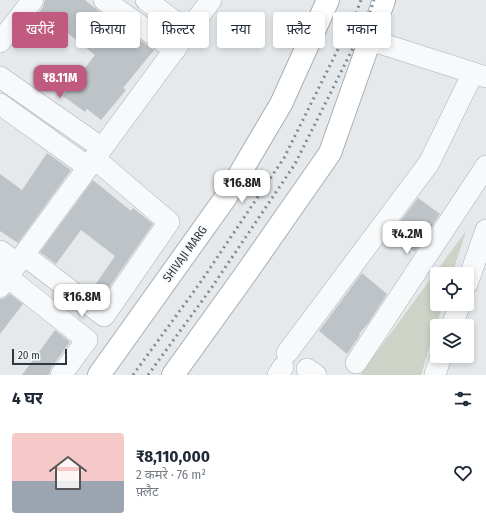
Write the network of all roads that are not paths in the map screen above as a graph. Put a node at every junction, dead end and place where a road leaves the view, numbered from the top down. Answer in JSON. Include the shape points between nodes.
{"nodes":[{"id":1,"x":33,"y":0,"type":"edge"},
{"id":2,"x":104,"y":0,"type":"edge"},
{"id":3,"x":146,"y":0,"type":"edge"},
{"id":4,"x":211,"y":0,"type":"edge"},
{"id":5,"x":328,"y":0,"type":"edge"},
{"id":6,"x":384,"y":0,"type":"edge"},
{"id":7,"x":162,"y":12,"type":"edge"},
{"id":8,"x":202,"y":12,"type":"edge"},
{"id":9,"x":380,"y":12,"type":"edge"},
{"id":10,"x":0,"y":42,"type":"edge"},
{"id":11,"x":391,"y":47,"type":"edge"},
{"id":12,"x":367,"y":48,"type":"edge"},
{"id":13,"x":175,"y":50,"type":"joint"},
{"id":14,"x":480,"y":75,"type":"edge"},
{"id":15,"x":0,"y":77,"type":"edge"},
{"id":16,"x":0,"y":104,"type":"edge"},
{"id":17,"x":95,"y":158,"type":"junction"},
{"id":18,"x":486,"y":166,"type":"edge"},
{"id":19,"x":486,"y":230,"type":"edge"},
{"id":20,"x":0,"y":251,"type":"edge"},
{"id":21,"x":473,"y":267,"type":"edge"},
{"id":22,"x":10,"y":270,"type":"edge"},
{"id":23,"x":104,"y":316,"type":"junction"},
{"id":24,"x":87,"y":340,"type":"junction"},
{"id":25,"x":356,"y":363,"type":"dead end"},
{"id":26,"x":439,"y":363,"type":"edge"},
{"id":27,"x":283,"y":365,"type":"edge"},
{"id":28,"x":61,"y":375,"type":"edge"},
{"id":29,"x":99,"y":375,"type":"edge"},
{"id":30,"x":173,"y":375,"type":"edge"},
{"id":31,"x":435,"y":375,"type":"edge"}],
"edges":[{"from":1,"to":10,"type":"street"},
{"from":2,"to":13,"type":"street"},
{"from":3,"to":7,"type":"street"},
{"from":4,"to":8,"type":"street"},
{"from":5,"to":29,"type":"main road","name":"SHIVAJI MARG","via":[[281,104],[226,197]]},
{"from":6,"to":9,"type":"main road"},
{"from":11,"to":14,"type":"street"},
{"from":12,"to":30,"type":"main road","via":[[330,153]]},
{"from":13,"to":17,"type":"street"},
{"from":14,"to":27,"type":"street","via":[[429,163]]},
{"from":15,"to":17,"type":"street"},
{"from":16,"to":17,"type":"street"},
{"from":17,"to":22,"type":"street"},
{"from":17,"to":23,"type":"street","via":[[169,222]]},
{"from":18,"to":25,"type":"street"},
{"from":19,"to":21,"type":"street"},
{"from":20,"to":22,"type":"street"},
{"from":22,"to":23,"type":"street"},
{"from":22,"to":24,"type":"street"},
{"from":23,"to":24,"type":"street"},
{"from":24,"to":28,"type":"street"},
{"from":26,"to":31,"type":"street"}]}
